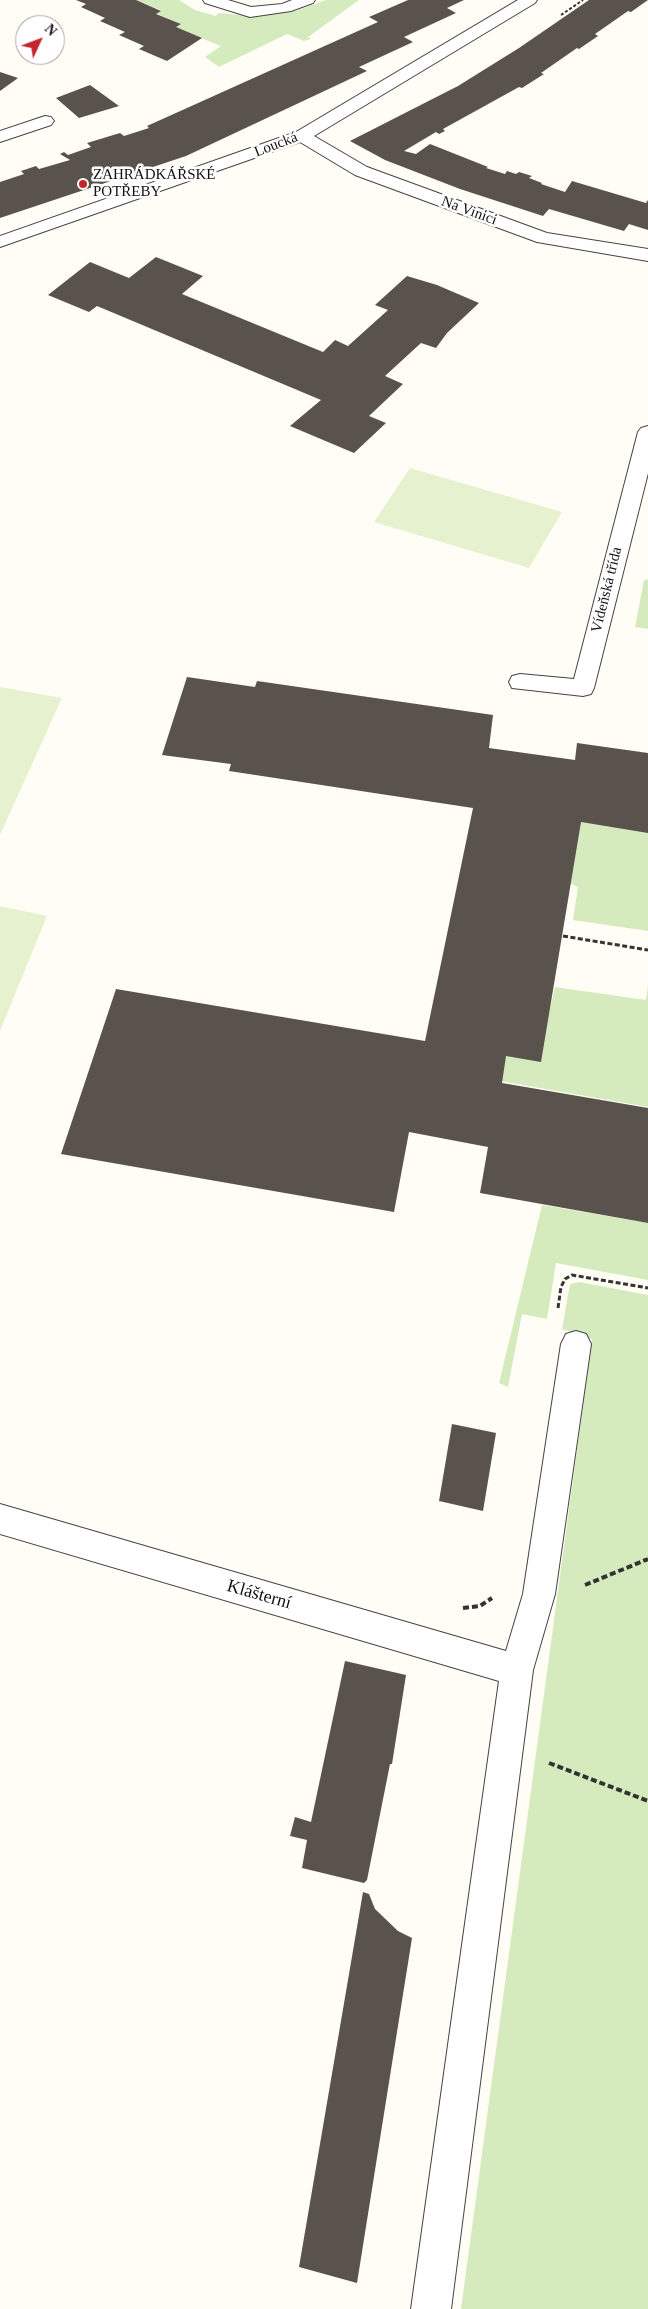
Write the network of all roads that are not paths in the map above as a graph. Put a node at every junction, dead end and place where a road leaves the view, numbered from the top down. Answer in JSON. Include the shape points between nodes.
{"nodes":[{"id":1,"x":211,"y":0,"type":"edge"},
{"id":2,"x":307,"y":0,"type":"edge"},
{"id":3,"x":529,"y":0,"type":"edge"},
{"id":4,"x":45,"y":121,"type":"dead end"},
{"id":5,"x":302,"y":136,"type":"junction"},
{"id":6,"x":0,"y":137,"type":"edge"},
{"id":7,"x":0,"y":242,"type":"edge"},
{"id":8,"x":648,"y":255,"type":"edge"},
{"id":9,"x":648,"y":432,"type":"edge"},
{"id":10,"x":520,"y":682,"type":"dead end"},
{"id":11,"x":576,"y":1344,"type":"dead end"},
{"id":12,"x":0,"y":1520,"type":"edge"},
{"id":13,"x":517,"y":1670,"type":"junction"},
{"id":14,"x":431,"y":2309,"type":"edge"}],
"edges":[{"from":1,"to":2,"type":"street","via":[[250,12],[285,8]]},
{"from":3,"to":5,"type":"street","name":"Loucká"},
{"from":4,"to":6,"type":"street"},
{"from":5,"to":7,"type":"street","name":"Loucká"},
{"from":5,"to":8,"type":"street","name":"Na Vinici","via":[[361,171],[543,238]]},
{"from":9,"to":10,"type":"street","name":"Vídeňská třída","via":[[583,688]]},
{"from":11,"to":13,"type":"street","via":[[539,1594]]},
{"from":12,"to":13,"type":"street","name":"Klášterní"},
{"from":13,"to":14,"type":"street"}]}
